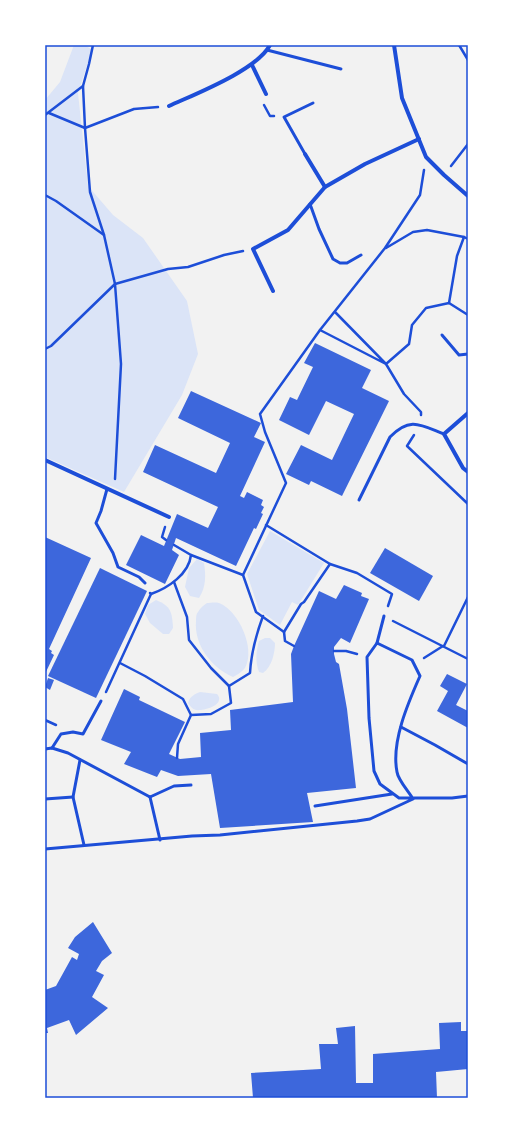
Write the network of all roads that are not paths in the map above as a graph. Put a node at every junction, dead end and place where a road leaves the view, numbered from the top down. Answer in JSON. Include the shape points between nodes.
{"nodes":[{"id":1,"x":270,"y":45,"type":"edge"},
{"id":2,"x":394,"y":45,"type":"edge"},
{"id":3,"x":267,"y":50,"type":"junction"},
{"id":4,"x":252,"y":65,"type":"junction"},
{"id":5,"x":341,"y":69,"type":"dead end"},
{"id":6,"x":266,"y":94,"type":"road end"},
{"id":7,"x":313,"y":103,"type":"dead end"},
{"id":8,"x":169,"y":106,"type":"road end"},
{"id":9,"x":419,"y":139,"type":"junction"},
{"id":10,"x":305,"y":154,"type":"joint"},
{"id":11,"x":324,"y":187,"type":"junction"},
{"id":12,"x":468,"y":196,"type":"edge"},
{"id":13,"x":310,"y":204,"type":"junction"},
{"id":14,"x":361,"y":254,"type":"dead end"},
{"id":15,"x":273,"y":291,"type":"dead end"},
{"id":16,"x":442,"y":335,"type":"dead end"},
{"id":17,"x":468,"y":354,"type":"edge"},
{"id":18,"x":468,"y":413,"type":"edge"},
{"id":19,"x":444,"y":434,"type":"junction"},
{"id":20,"x":45,"y":460,"type":"edge"},
{"id":21,"x":468,"y":472,"type":"edge"},
{"id":22,"x":107,"y":488,"type":"junction"},
{"id":23,"x":359,"y":500,"type":"dead end"},
{"id":24,"x":169,"y":517,"type":"dead end"},
{"id":25,"x":145,"y":583,"type":"road end"},
{"id":26,"x":384,"y":616,"type":"road end"},
{"id":27,"x":377,"y":643,"type":"junction"},
{"id":28,"x":101,"y":701,"type":"road end"},
{"id":29,"x":401,"y":727,"type":"junction"},
{"id":30,"x":52,"y":748,"type":"junction"},
{"id":31,"x":45,"y":749,"type":"edge"},
{"id":32,"x":80,"y":760,"type":"junction"},
{"id":33,"x":468,"y":764,"type":"edge"},
{"id":34,"x":191,"y":785,"type":"dead end"},
{"id":35,"x":392,"y":794,"type":"junction"},
{"id":36,"x":468,"y":796,"type":"edge"},
{"id":37,"x":73,"y":797,"type":"junction"},
{"id":38,"x":150,"y":797,"type":"junction"},
{"id":39,"x":45,"y":799,"type":"edge"},
{"id":40,"x":413,"y":799,"type":"junction"},
{"id":41,"x":315,"y":806,"type":"dead end"},
{"id":42,"x":160,"y":840,"type":"junction"},
{"id":43,"x":84,"y":846,"type":"junction"},
{"id":44,"x":45,"y":849,"type":"edge"}],
"edges":[{"from":1,"to":3,"type":"street"},
{"from":2,"to":9,"type":"street","via":[[402,98]]},
{"from":3,"to":4,"type":"street"},
{"from":3,"to":5,"type":"lane"},
{"from":4,"to":6,"type":"street"},
{"from":4,"to":8,"type":"street"},
{"from":7,"to":10,"type":"lane","via":[[284,117]]},
{"from":9,"to":11,"type":"street","via":[[365,164]]},
{"from":9,"to":12,"type":"street","via":[[426,157]]},
{"from":10,"to":11,"type":"street"},
{"from":11,"to":13,"type":"street"},
{"from":13,"to":14,"type":"lane","via":[[333,260],[347,263]]},
{"from":13,"to":15,"type":"street","via":[[288,230],[253,249]]},
{"from":16,"to":17,"type":"lane","via":[[459,355]]},
{"from":18,"to":19,"type":"street"},
{"from":19,"to":21,"type":"street","via":[[463,468]]},
{"from":19,"to":23,"type":"lane","via":[[420,424],[407,424],[396,430],[390,437]]},
{"from":20,"to":22,"type":"street"},
{"from":22,"to":24,"type":"street"},
{"from":22,"to":25,"type":"lane","via":[[96,524],[118,567],[139,577]]},
{"from":26,"to":27,"type":"lane"},
{"from":27,"to":29,"type":"lane","via":[[412,660],[420,676]]},
{"from":27,"to":35,"type":"lane","via":[[367,657],[374,771],[380,784]]},
{"from":28,"to":30,"type":"lane","via":[[83,734],[61,734]]},
{"from":29,"to":33,"type":"lane"},
{"from":29,"to":40,"type":"lane","via":[[395,752],[397,774]]},
{"from":30,"to":31,"type":"lane"},
{"from":30,"to":32,"type":"lane"},
{"from":32,"to":37,"type":"lane"},
{"from":32,"to":38,"type":"lane"},
{"from":34,"to":38,"type":"lane","via":[[174,786]]},
{"from":35,"to":40,"type":"lane","via":[[398,798]]},
{"from":35,"to":41,"type":"lane"},
{"from":36,"to":40,"type":"lane"},
{"from":37,"to":39,"type":"lane"},
{"from":37,"to":43,"type":"lane"},
{"from":38,"to":42,"type":"lane"},
{"from":40,"to":42,"type":"lane","via":[[370,819]]},
{"from":42,"to":43,"type":"lane"},
{"from":43,"to":44,"type":"lane"}]}
